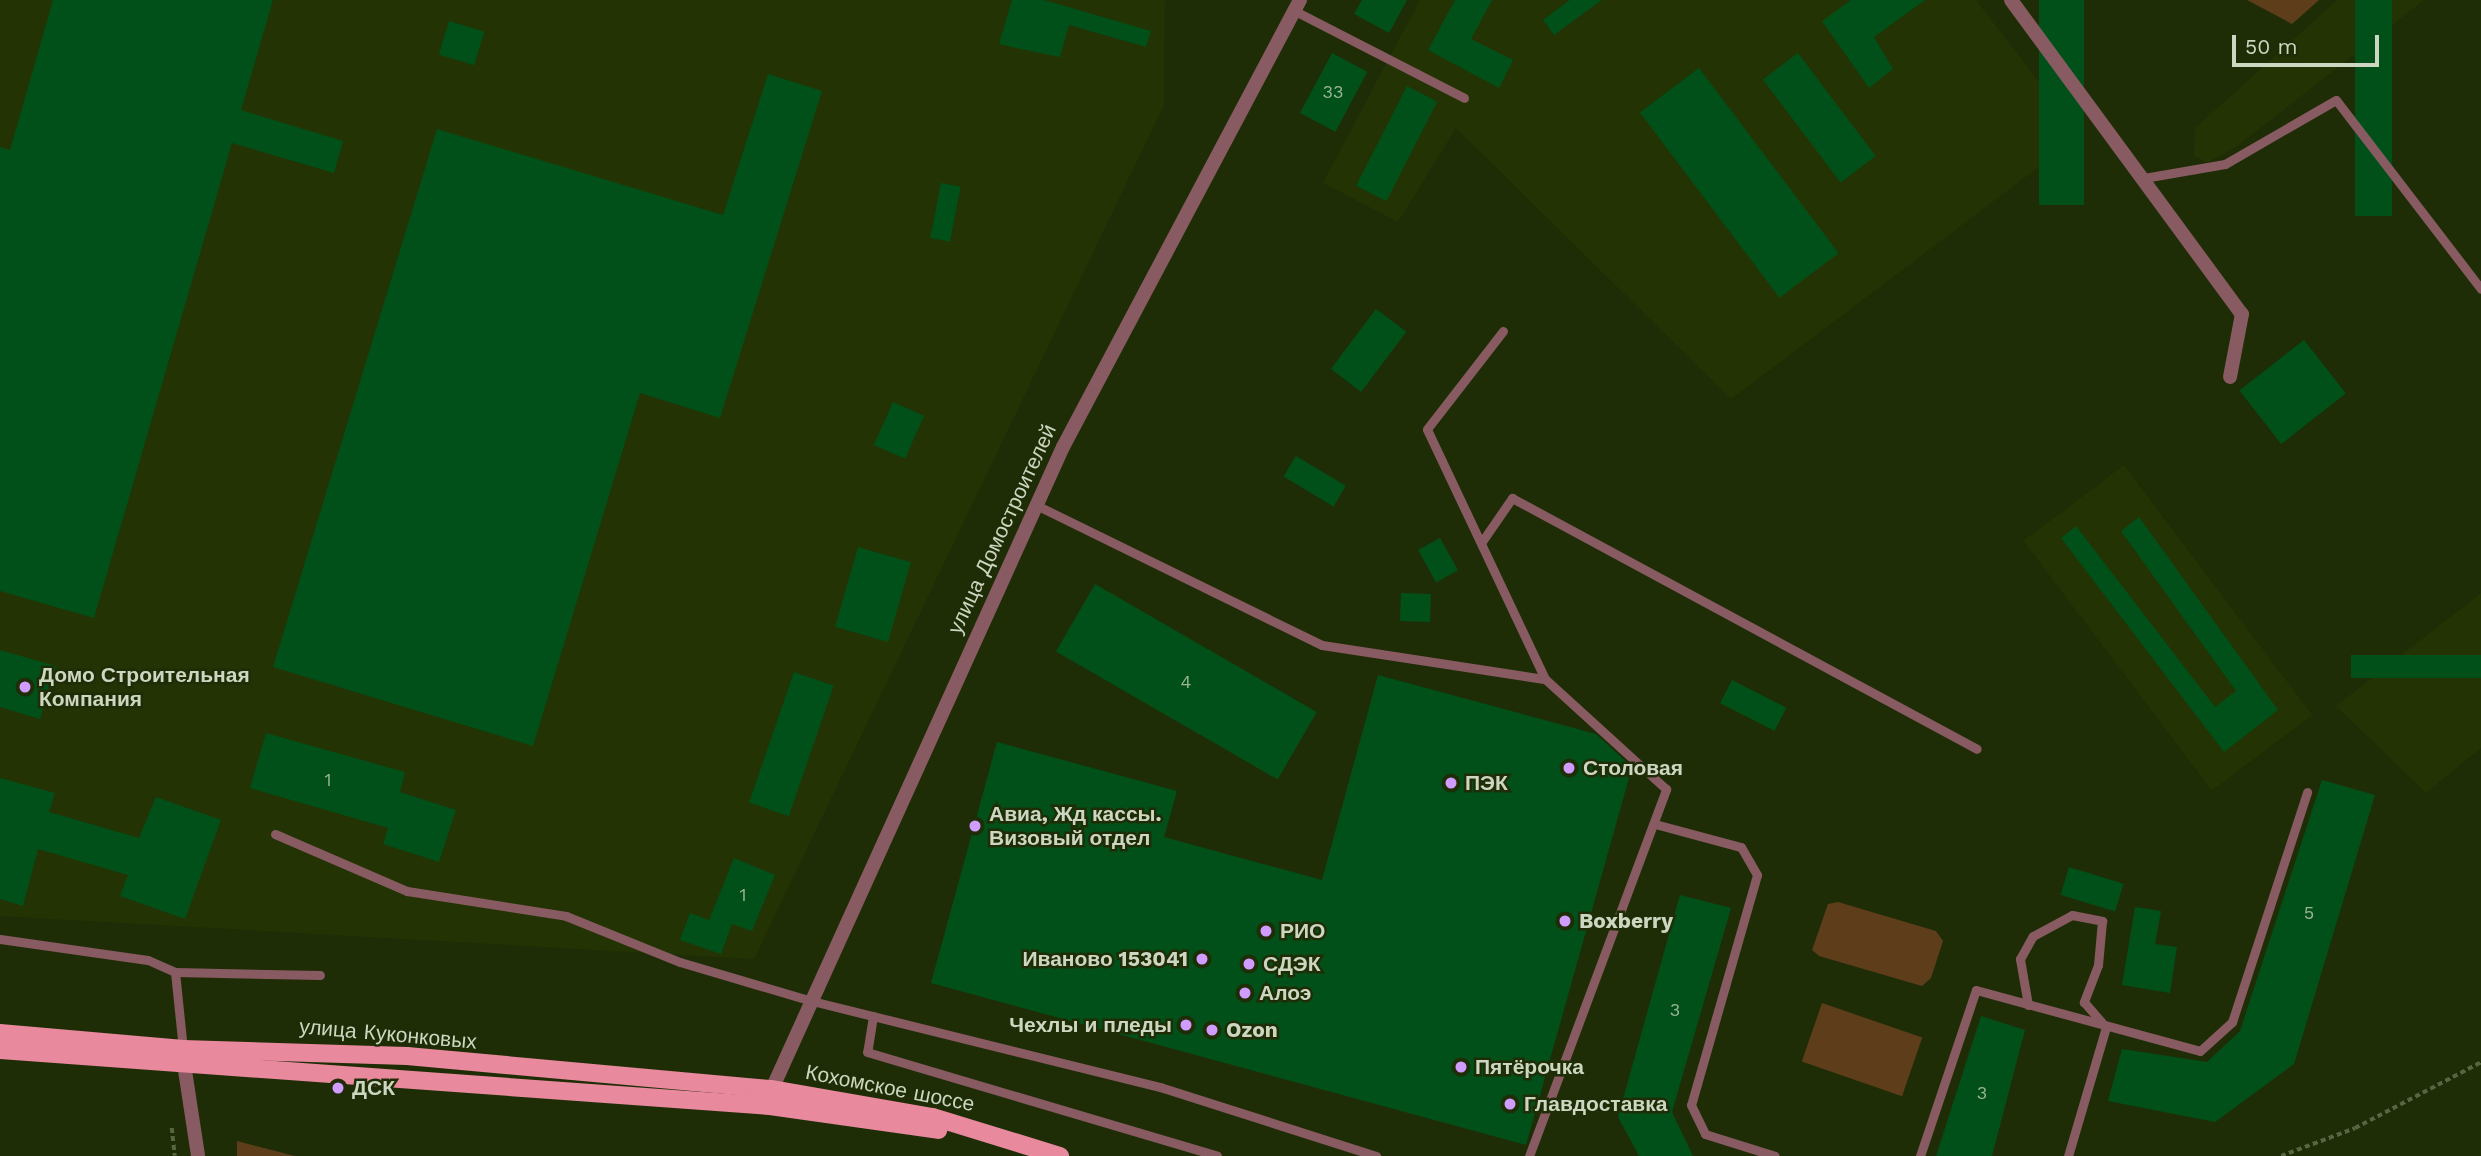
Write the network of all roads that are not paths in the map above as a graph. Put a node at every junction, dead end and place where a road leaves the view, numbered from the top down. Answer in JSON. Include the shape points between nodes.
{"nodes":[{"id":1,"x":2011,"y":0,"type":"edge"},
{"id":2,"x":1297,"y":5,"type":"edge"},
{"id":3,"x":1464,"y":99,"type":"dead end"},
{"id":4,"x":2144,"y":178,"type":"junction"},
{"id":5,"x":2481,"y":289,"type":"edge"},
{"id":6,"x":1503,"y":331,"type":"dead end"},
{"id":7,"x":2230,"y":377,"type":"dead end"},
{"id":8,"x":1036,"y":505,"type":"junction"},
{"id":9,"x":1481,"y":543,"type":"junction"},
{"id":10,"x":1545,"y":679,"type":"junction"},
{"id":11,"x":1977,"y":749,"type":"dead end"},
{"id":12,"x":2307,"y":792,"type":"dead end"},
{"id":13,"x":1655,"y":824,"type":"junction"},
{"id":14,"x":275,"y":834,"type":"dead end"},
{"id":15,"x":0,"y":939,"type":"edge"},
{"id":16,"x":175,"y":972,"type":"junction"},
{"id":17,"x":320,"y":975,"type":"dead end"},
{"id":18,"x":808,"y":1000,"type":"junction"},
{"id":19,"x":2028,"y":1005,"type":"junction"},
{"id":20,"x":873,"y":1016,"type":"junction"},
{"id":21,"x":2106,"y":1027,"type":"junction"},
{"id":22,"x":0,"y":1033,"type":"edge"},
{"id":23,"x":0,"y":1050,"type":"edge"},
{"id":24,"x":184,"y":1056,"type":"junction"},
{"id":25,"x":771,"y":1097,"type":"junction"},
{"id":26,"x":198,"y":1156,"type":"edge"},
{"id":27,"x":1023,"y":1156,"type":"edge"},
{"id":28,"x":1060,"y":1156,"type":"edge"},
{"id":29,"x":1217,"y":1156,"type":"edge"},
{"id":30,"x":1376,"y":1156,"type":"edge"},
{"id":31,"x":1529,"y":1156,"type":"edge"},
{"id":32,"x":1775,"y":1156,"type":"edge"},
{"id":33,"x":1920,"y":1156,"type":"edge"},
{"id":34,"x":2068,"y":1156,"type":"edge"}],
"edges":[{"from":1,"to":4,"type":"street"},
{"from":2,"to":3,"type":"lane"},
{"from":2,"to":8,"type":"street","name":"улица Домостроителей"},
{"from":4,"to":5,"type":"lane","via":[[2225,164],[2336,100]]},
{"from":4,"to":7,"type":"street","via":[[2242,314]]},
{"from":6,"to":9,"type":"lane","via":[[1427,429]]},
{"from":8,"to":10,"type":"lane","via":[[1322,645]]},
{"from":8,"to":18,"type":"street","name":"улица Домостроителей"},
{"from":9,"to":10,"type":"lane"},
{"from":9,"to":11,"type":"lane","via":[[1512,498]]},
{"from":10,"to":13,"type":"lane","via":[[1666,789]]},
{"from":12,"to":21,"type":"lane","via":[[2232,1022],[2200,1051]]},
{"from":13,"to":31,"type":"lane"},
{"from":13,"to":32,"type":"lane","via":[[1741,847],[1757,875],[1691,1105],[1705,1134]]},
{"from":14,"to":18,"type":"lane","via":[[407,891],[566,916],[680,962]]},
{"from":15,"to":16,"type":"lane","via":[[148,960]]},
{"from":16,"to":17,"type":"lane"},
{"from":16,"to":24,"type":"lane"},
{"from":18,"to":20,"type":"lane"},
{"from":18,"to":25,"type":"street","name":"улица Домостроителей"},
{"from":19,"to":21,"type":"lane"},
{"from":19,"to":21,"type":"lane","via":[[2020,959],[2033,936],[2072,915],[2102,921],[2098,965],[2084,1002]]},
{"from":19,"to":33,"type":"lane","via":[[1976,990]]},
{"from":20,"to":29,"type":"lane","via":[[867,1052],[1032,1096]]},
{"from":20,"to":30,"type":"lane","via":[[1160,1087]]},
{"from":21,"to":34,"type":"lane"},
{"from":22,"to":24,"type":"main road","name":"улица Куконковых"},
{"from":23,"to":24,"type":"main road","name":"улица Куконковых"},
{"from":24,"to":25,"type":"main road","name":"улица Куконковых"},
{"from":24,"to":25,"type":"main road","name":"улица Куконковых","via":[[407,1056]]},
{"from":24,"to":26,"type":"street"},
{"from":25,"to":27,"type":"main road","name":"Кохомское шоссе","via":[[933,1129]]},
{"from":25,"to":28,"type":"main road","name":"Кохомское шоссе","via":[[933,1117]]}]}
